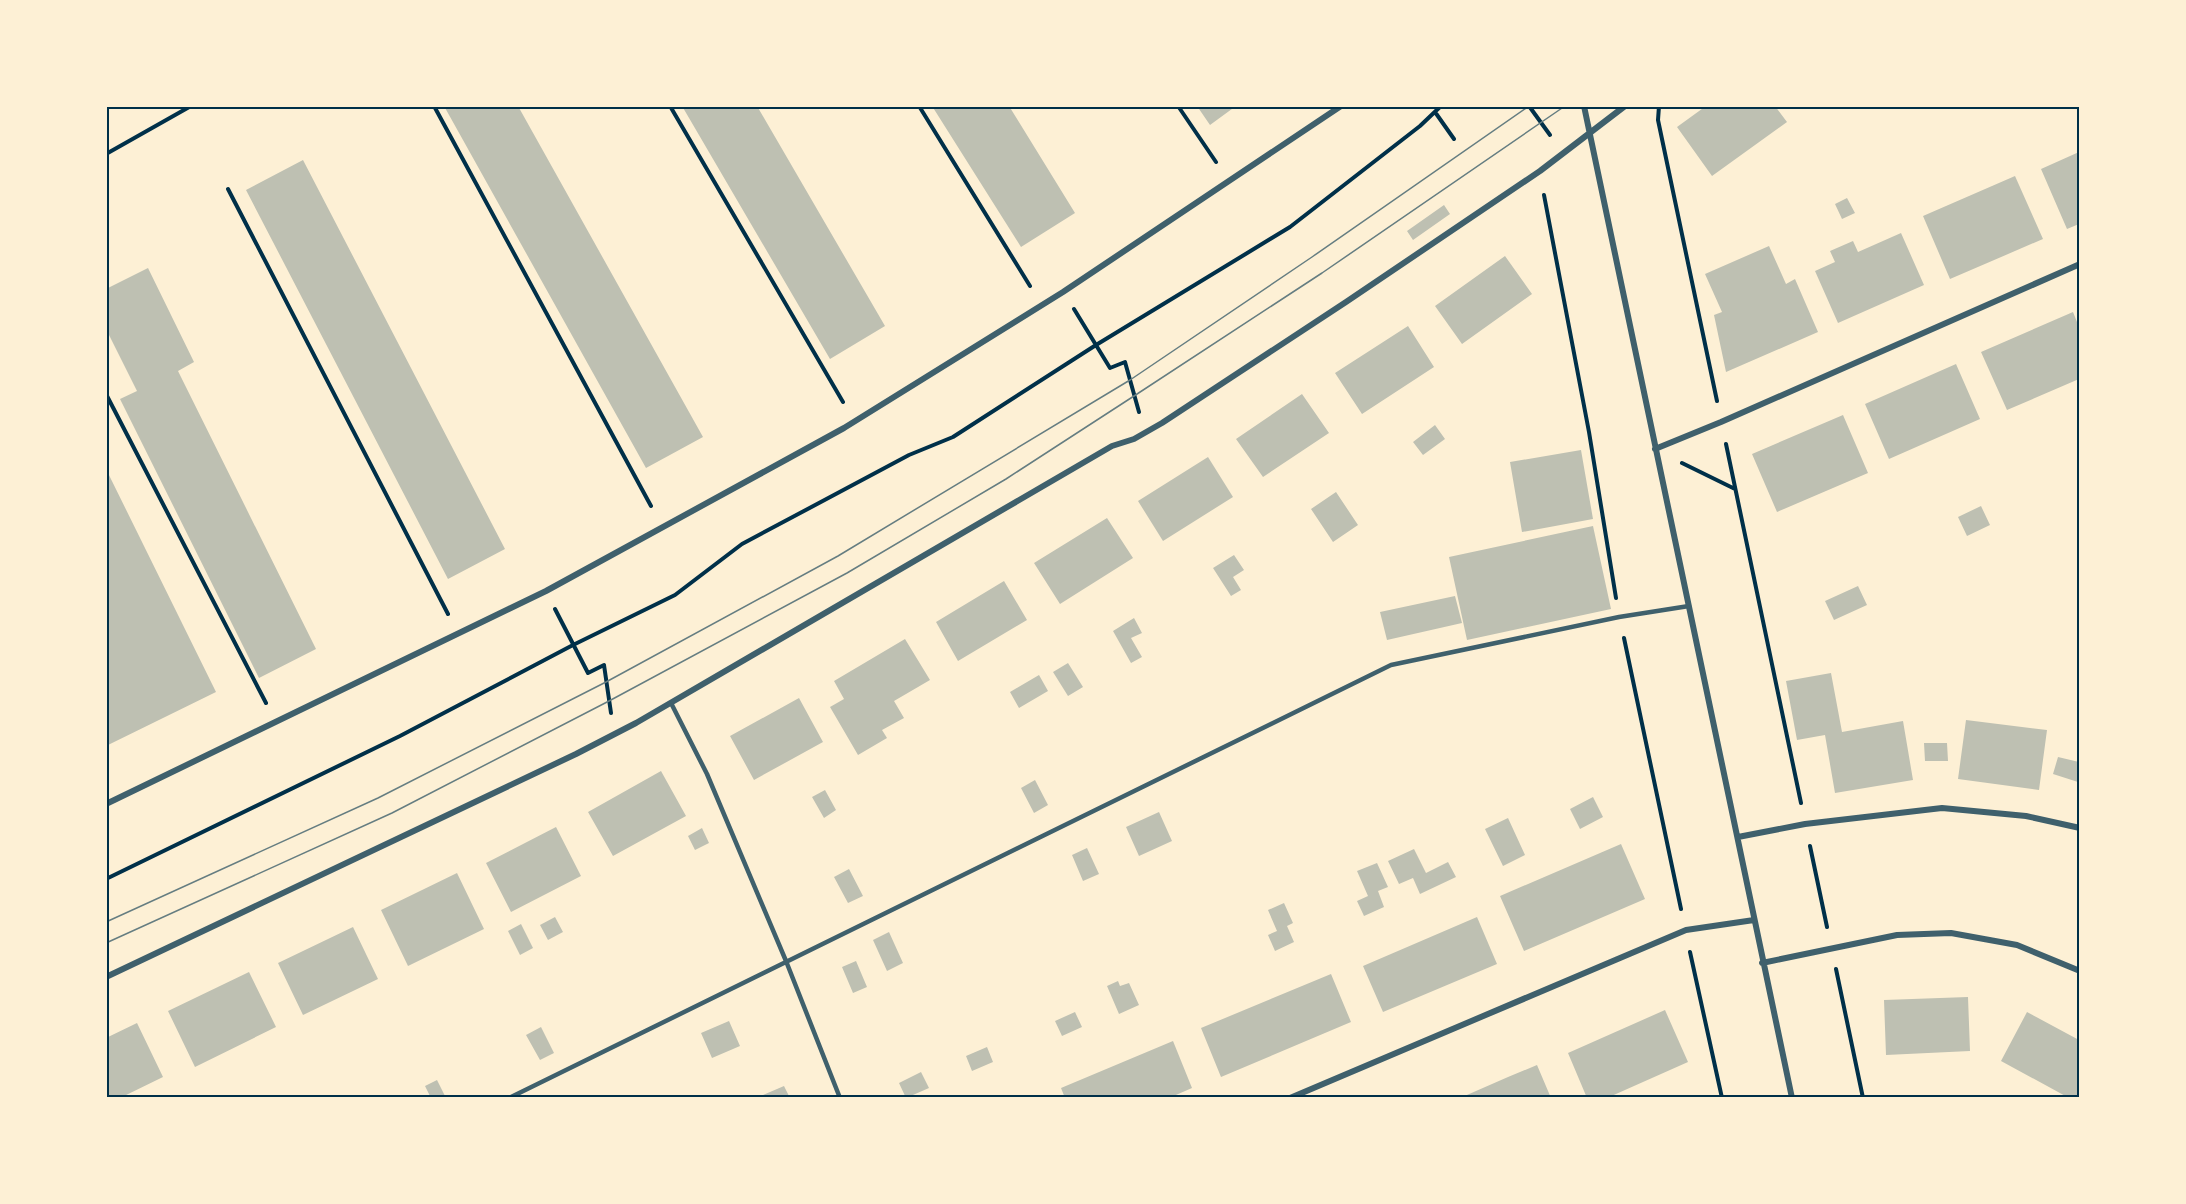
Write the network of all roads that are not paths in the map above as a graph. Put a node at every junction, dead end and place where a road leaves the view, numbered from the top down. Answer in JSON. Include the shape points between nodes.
{"nodes":[{"id":1,"x":1341,"y":106,"type":"edge"},
{"id":2,"x":1584,"y":106,"type":"edge"},
{"id":3,"x":1625,"y":106,"type":"edge"},
{"id":4,"x":1590,"y":135,"type":"junction"},
{"id":5,"x":2079,"y":264,"type":"edge"},
{"id":6,"x":1655,"y":449,"type":"junction"},
{"id":7,"x":1689,"y":606,"type":"junction"},
{"id":8,"x":671,"y":703,"type":"junction"},
{"id":9,"x":106,"y":804,"type":"edge"},
{"id":10,"x":2079,"y":828,"type":"edge"},
{"id":11,"x":1738,"y":837,"type":"junction"},
{"id":12,"x":1754,"y":920,"type":"junction"},
{"id":13,"x":786,"y":961,"type":"junction"},
{"id":14,"x":1762,"y":963,"type":"junction"},
{"id":15,"x":2079,"y":971,"type":"edge"},
{"id":16,"x":106,"y":977,"type":"edge"},
{"id":17,"x":508,"y":1098,"type":"edge"},
{"id":18,"x":840,"y":1098,"type":"edge"},
{"id":19,"x":1290,"y":1098,"type":"edge"},
{"id":20,"x":1792,"y":1098,"type":"edge"}],
"edges":[{"from":1,"to":9,"type":"street","via":[[1064,292],[844,428],[546,591]]},
{"from":2,"to":4,"type":"street"},
{"from":3,"to":4,"type":"street"},
{"from":4,"to":6,"type":"street"},
{"from":4,"to":8,"type":"street","via":[[1162,423],[1112,446]]},
{"from":5,"to":6,"type":"street"},
{"from":6,"to":7,"type":"street"},
{"from":7,"to":11,"type":"street"},
{"from":7,"to":13,"type":"lane","via":[[1391,665]]},
{"from":8,"to":13,"type":"lane","via":[[707,774]]},
{"from":8,"to":16,"type":"street","via":[[576,754]]},
{"from":10,"to":11,"type":"street","via":[[2026,816],[1942,808],[1805,824]]},
{"from":11,"to":12,"type":"street"},
{"from":12,"to":14,"type":"street"},
{"from":12,"to":19,"type":"street","via":[[1686,930]]},
{"from":13,"to":17,"type":"lane"},
{"from":13,"to":18,"type":"lane"},
{"from":14,"to":15,"type":"street","via":[[1896,935],[1951,933],[2017,945]]},
{"from":14,"to":20,"type":"street"}]}
